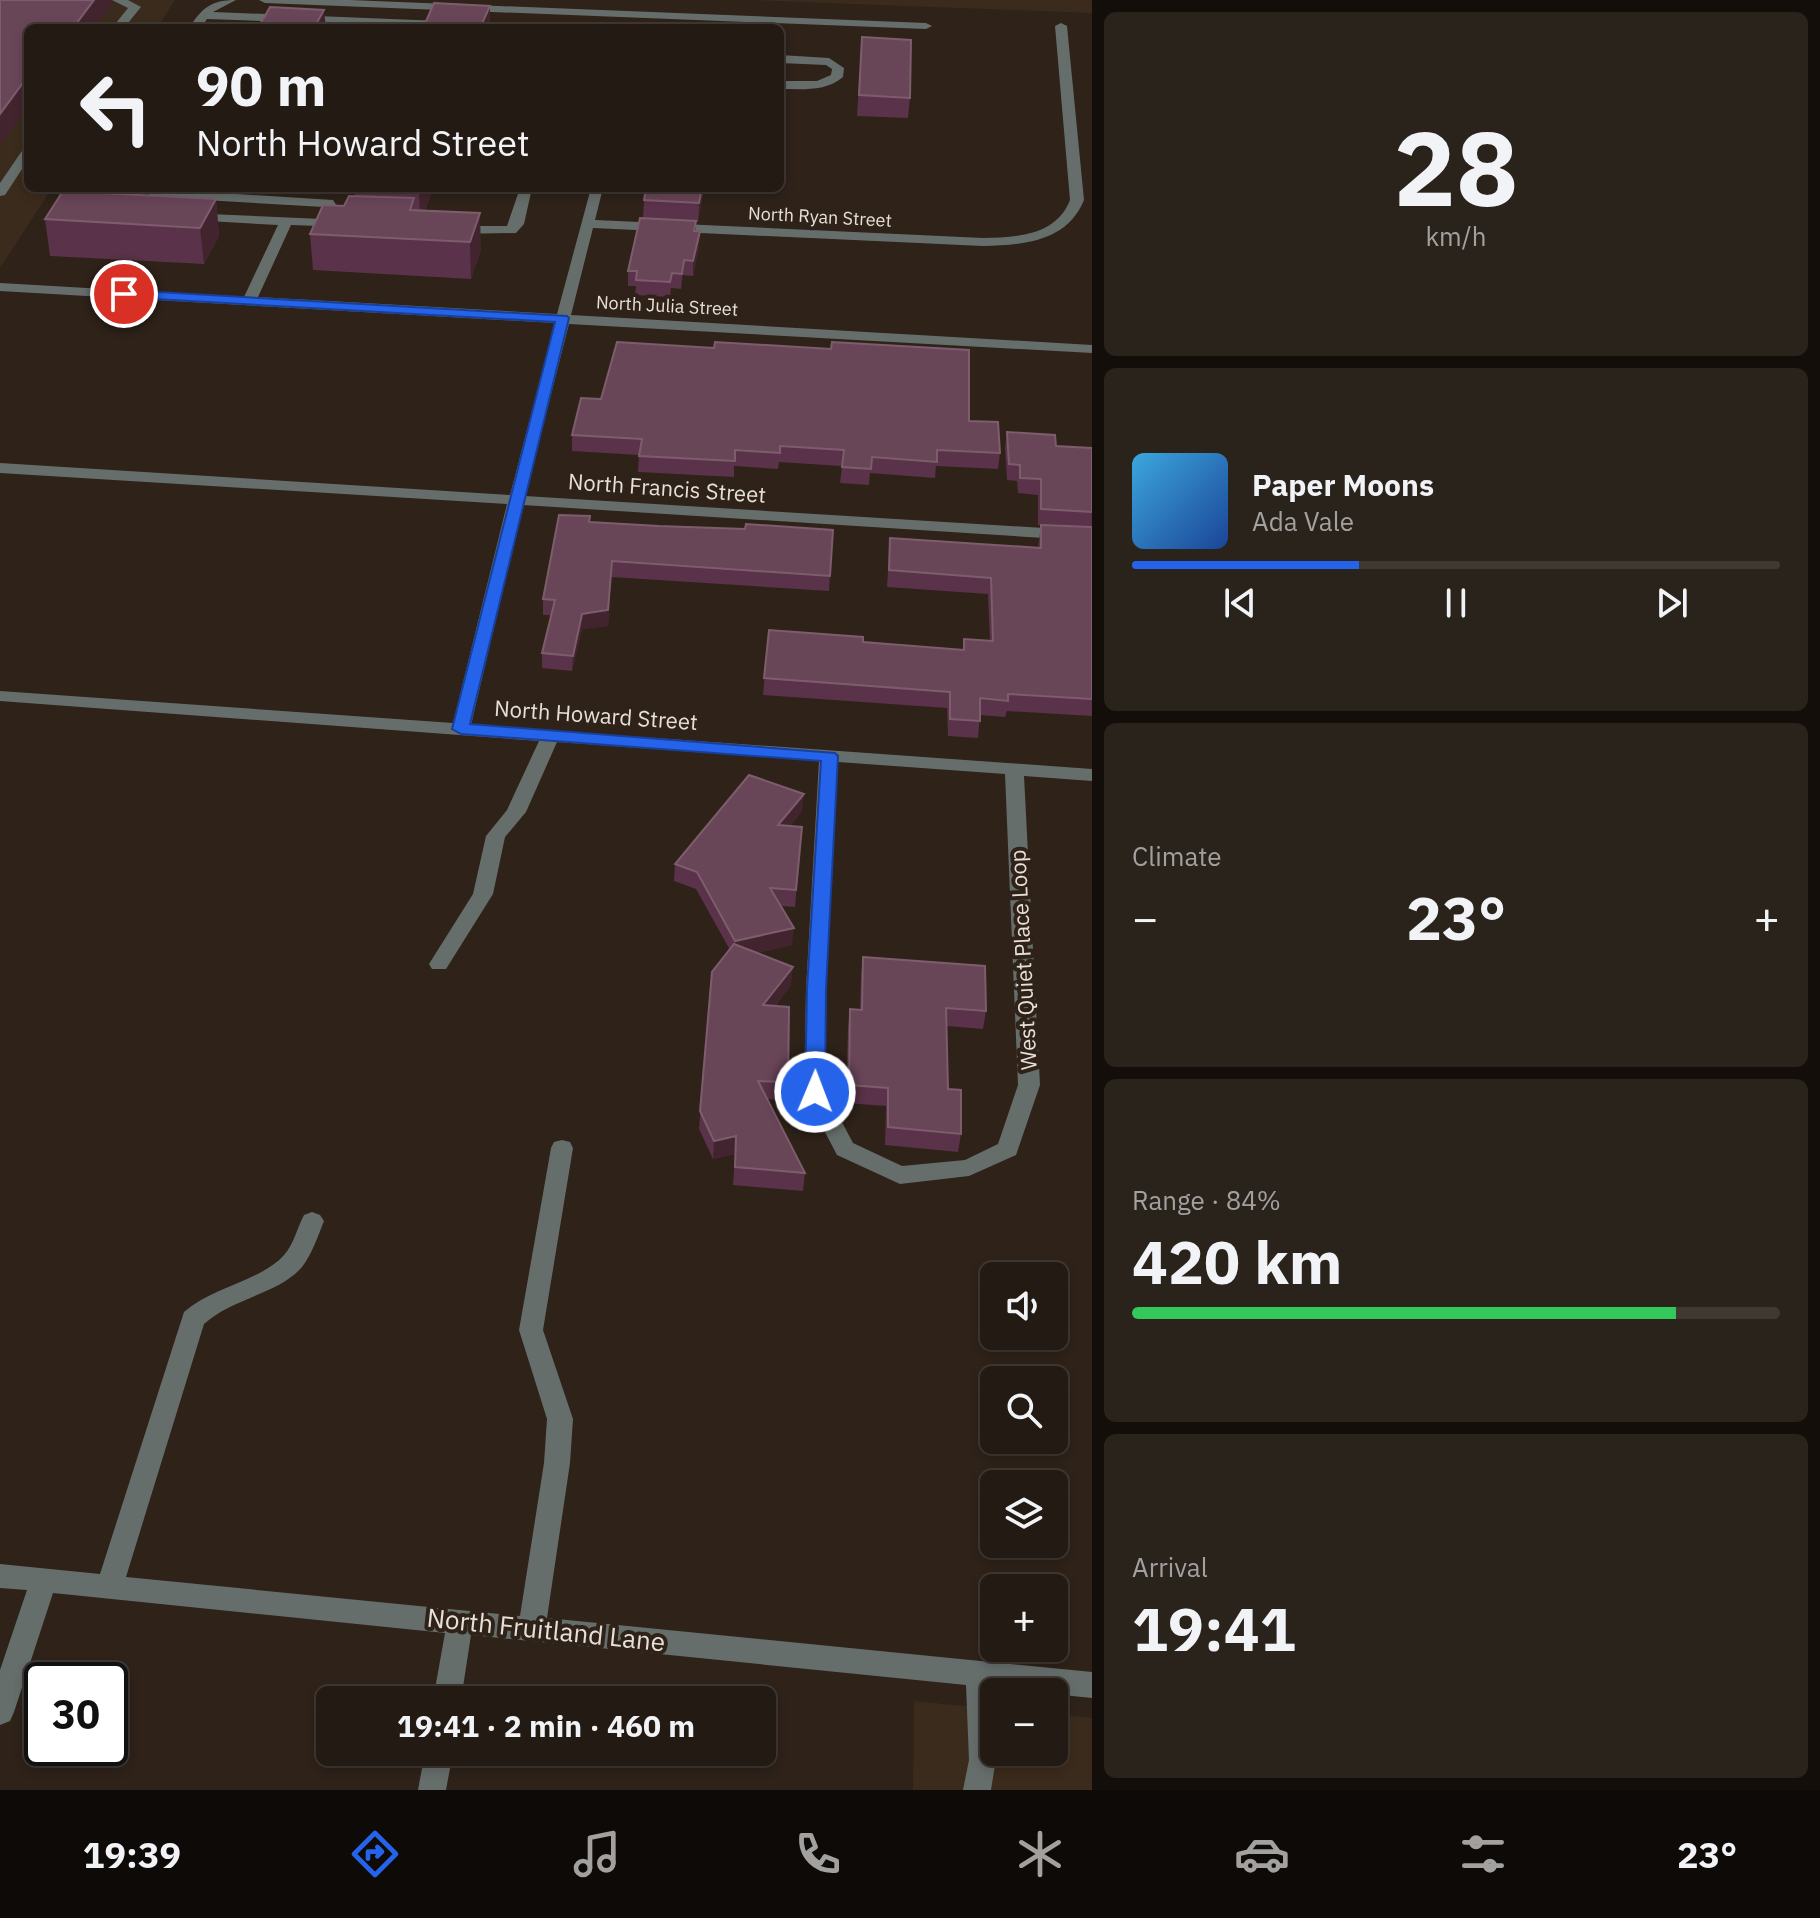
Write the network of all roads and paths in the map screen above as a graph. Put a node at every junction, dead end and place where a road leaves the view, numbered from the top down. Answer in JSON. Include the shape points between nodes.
{"nodes":[{"id":1,"x":118,"y":0,"type":"edge"},
{"id":2,"x":230,"y":0,"type":"edge"},
{"id":3,"x":265,"y":0,"type":"edge"},
{"id":4,"x":647,"y":0,"type":"edge"},
{"id":5,"x":643,"y":14,"type":"junction"},
{"id":6,"x":203,"y":15,"type":"junction"},
{"id":7,"x":593,"y":15,"type":"junction"},
{"id":8,"x":247,"y":16,"type":"junction"},
{"id":9,"x":121,"y":24,"type":"edge"},
{"id":10,"x":197,"y":24,"type":"edge"},
{"id":11,"x":242,"y":24,"type":"edge"},
{"id":12,"x":444,"y":24,"type":"edge"},
{"id":13,"x":589,"y":24,"type":"edge"},
{"id":14,"x":641,"y":24,"type":"edge"},
{"id":15,"x":926,"y":26,"type":"dead end"},
{"id":16,"x":1061,"y":26,"type":"dead end"},
{"id":17,"x":784,"y":59,"type":"edge"},
{"id":18,"x":784,"y":85,"type":"edge"},
{"id":19,"x":24,"y":157,"type":"edge"},
{"id":20,"x":0,"y":192,"type":"edge"},
{"id":21,"x":151,"y":192,"type":"edge"},
{"id":22,"x":525,"y":192,"type":"edge"},
{"id":23,"x":596,"y":192,"type":"edge"},
{"id":24,"x":260,"y":199,"type":"junction"},
{"id":25,"x":173,"y":215,"type":"edge"},
{"id":26,"x":249,"y":219,"type":"junction"},
{"id":27,"x":286,"y":221,"type":"junction"},
{"id":28,"x":327,"y":223,"type":"junction"},
{"id":29,"x":588,"y":224,"type":"junction"},
{"id":30,"x":357,"y":225,"type":"edge"},
{"id":31,"x":444,"y":230,"type":"edge"},
{"id":32,"x":0,"y":287,"type":"edge"},
{"id":33,"x":249,"y":301,"type":"junction"},
{"id":34,"x":563,"y":318,"type":"junction"},
{"id":35,"x":1092,"y":349,"type":"edge"},
{"id":36,"x":0,"y":468,"type":"edge"},
{"id":37,"x":516,"y":501,"type":"junction"},
{"id":38,"x":1092,"y":536,"type":"edge"},
{"id":39,"x":0,"y":696,"type":"edge"},
{"id":40,"x":461,"y":729,"type":"junction"},
{"id":41,"x":550,"y":736,"type":"junction"},
{"id":42,"x":829,"y":756,"type":"junction"},
{"id":43,"x":1014,"y":770,"type":"junction"},
{"id":44,"x":1092,"y":775,"type":"edge"},
{"id":45,"x":439,"y":964,"type":"dead end"},
{"id":46,"x":562,"y":1148,"type":"dead end"},
{"id":47,"x":312,"y":1221,"type":"dead end"},
{"id":48,"x":0,"y":1576,"type":"edge"},
{"id":49,"x":44,"y":1580,"type":"junction"},
{"id":50,"x":109,"y":1587,"type":"junction"},
{"id":51,"x":460,"y":1622,"type":"junction"},
{"id":52,"x":532,"y":1629,"type":"junction"},
{"id":53,"x":980,"y":1674,"type":"junction"},
{"id":54,"x":1092,"y":1685,"type":"edge"},
{"id":55,"x":449,"y":1686,"type":"edge"},
{"id":56,"x":0,"y":1712,"type":"edge"},
{"id":57,"x":436,"y":1766,"type":"edge"},
{"id":58,"x":432,"y":1790,"type":"edge"},
{"id":59,"x":977,"y":1790,"type":"edge"}],
"edges":[{"from":1,"to":9,"type":"street","via":[[135,7]]},
{"from":2,"to":6,"type":"street"},
{"from":3,"to":7,"type":"street"},
{"from":4,"to":5,"type":"street"},
{"from":5,"to":7,"type":"street"},
{"from":5,"to":14,"type":"street"},
{"from":5,"to":15,"type":"street"},
{"from":6,"to":8,"type":"street"},
{"from":6,"to":10,"type":"street"},
{"from":7,"to":13,"type":"street"},
{"from":8,"to":11,"type":"street"},
{"from":8,"to":12,"type":"street"},
{"from":16,"to":29,"type":"street","name":"North Ryan Street","via":[[1077,200],[1071,217],[1050,231],[983,242]]},
{"from":17,"to":18,"type":"street","via":[[829,62],[838,68],[837,77],[829,82]]},
{"from":19,"to":20,"type":"street"},
{"from":21,"to":24,"type":"street"},
{"from":22,"to":31,"type":"street","via":[[511,230]]},
{"from":23,"to":29,"type":"street"},
{"from":24,"to":26,"type":"street"},
{"from":24,"to":28,"type":"street","via":[[328,203],[333,211]]},
{"from":25,"to":26,"type":"street"},
{"from":26,"to":27,"type":"street"},
{"from":27,"to":28,"type":"street"},
{"from":27,"to":33,"type":"street"},
{"from":28,"to":30,"type":"street"},
{"from":29,"to":34,"type":"street"},
{"from":32,"to":33,"type":"street","name":"North Julia Street"},
{"from":33,"to":34,"type":"street","name":"North Julia Street"},
{"from":34,"to":35,"type":"street","name":"North Julia Street"},
{"from":34,"to":37,"type":"street"},
{"from":36,"to":37,"type":"street","name":"North Francis Street"},
{"from":37,"to":38,"type":"street","name":"North Francis Street"},
{"from":37,"to":40,"type":"street"},
{"from":39,"to":40,"type":"street","name":"North Howard Street"},
{"from":40,"to":41,"type":"street","name":"North Howard Street"},
{"from":41,"to":42,"type":"street","name":"North Howard Street"},
{"from":41,"to":45,"type":"street","via":[[516,812],[496,836],[483,894]]},
{"from":42,"to":43,"type":"street","name":"North Howard Street"},
{"from":42,"to":43,"type":"street","name":"West Quiet Place Loop","via":[[815,1092],[845,1149],[900,1175],[969,1168],[1008,1149],[1029,1085]]},
{"from":43,"to":44,"type":"street","name":"North Howard Street"},
{"from":46,"to":52,"type":"street","via":[[531,1330],[560,1419]]},
{"from":47,"to":50,"type":"street","via":[[292,1262],[217,1299],[193,1319]]},
{"from":48,"to":49,"type":"street","name":"North Fruitland Lane"},
{"from":49,"to":50,"type":"street","name":"North Fruitland Lane"},
{"from":49,"to":56,"type":"street"},
{"from":50,"to":51,"type":"street","name":"North Fruitland Lane"},
{"from":51,"to":52,"type":"street","name":"North Fruitland Lane"},
{"from":51,"to":55,"type":"street"},
{"from":52,"to":53,"type":"street","name":"North Fruitland Lane"},
{"from":53,"to":54,"type":"street","name":"North Fruitland Lane"},
{"from":53,"to":59,"type":"street","via":[[983,1760]]},
{"from":57,"to":58,"type":"street"}]}
